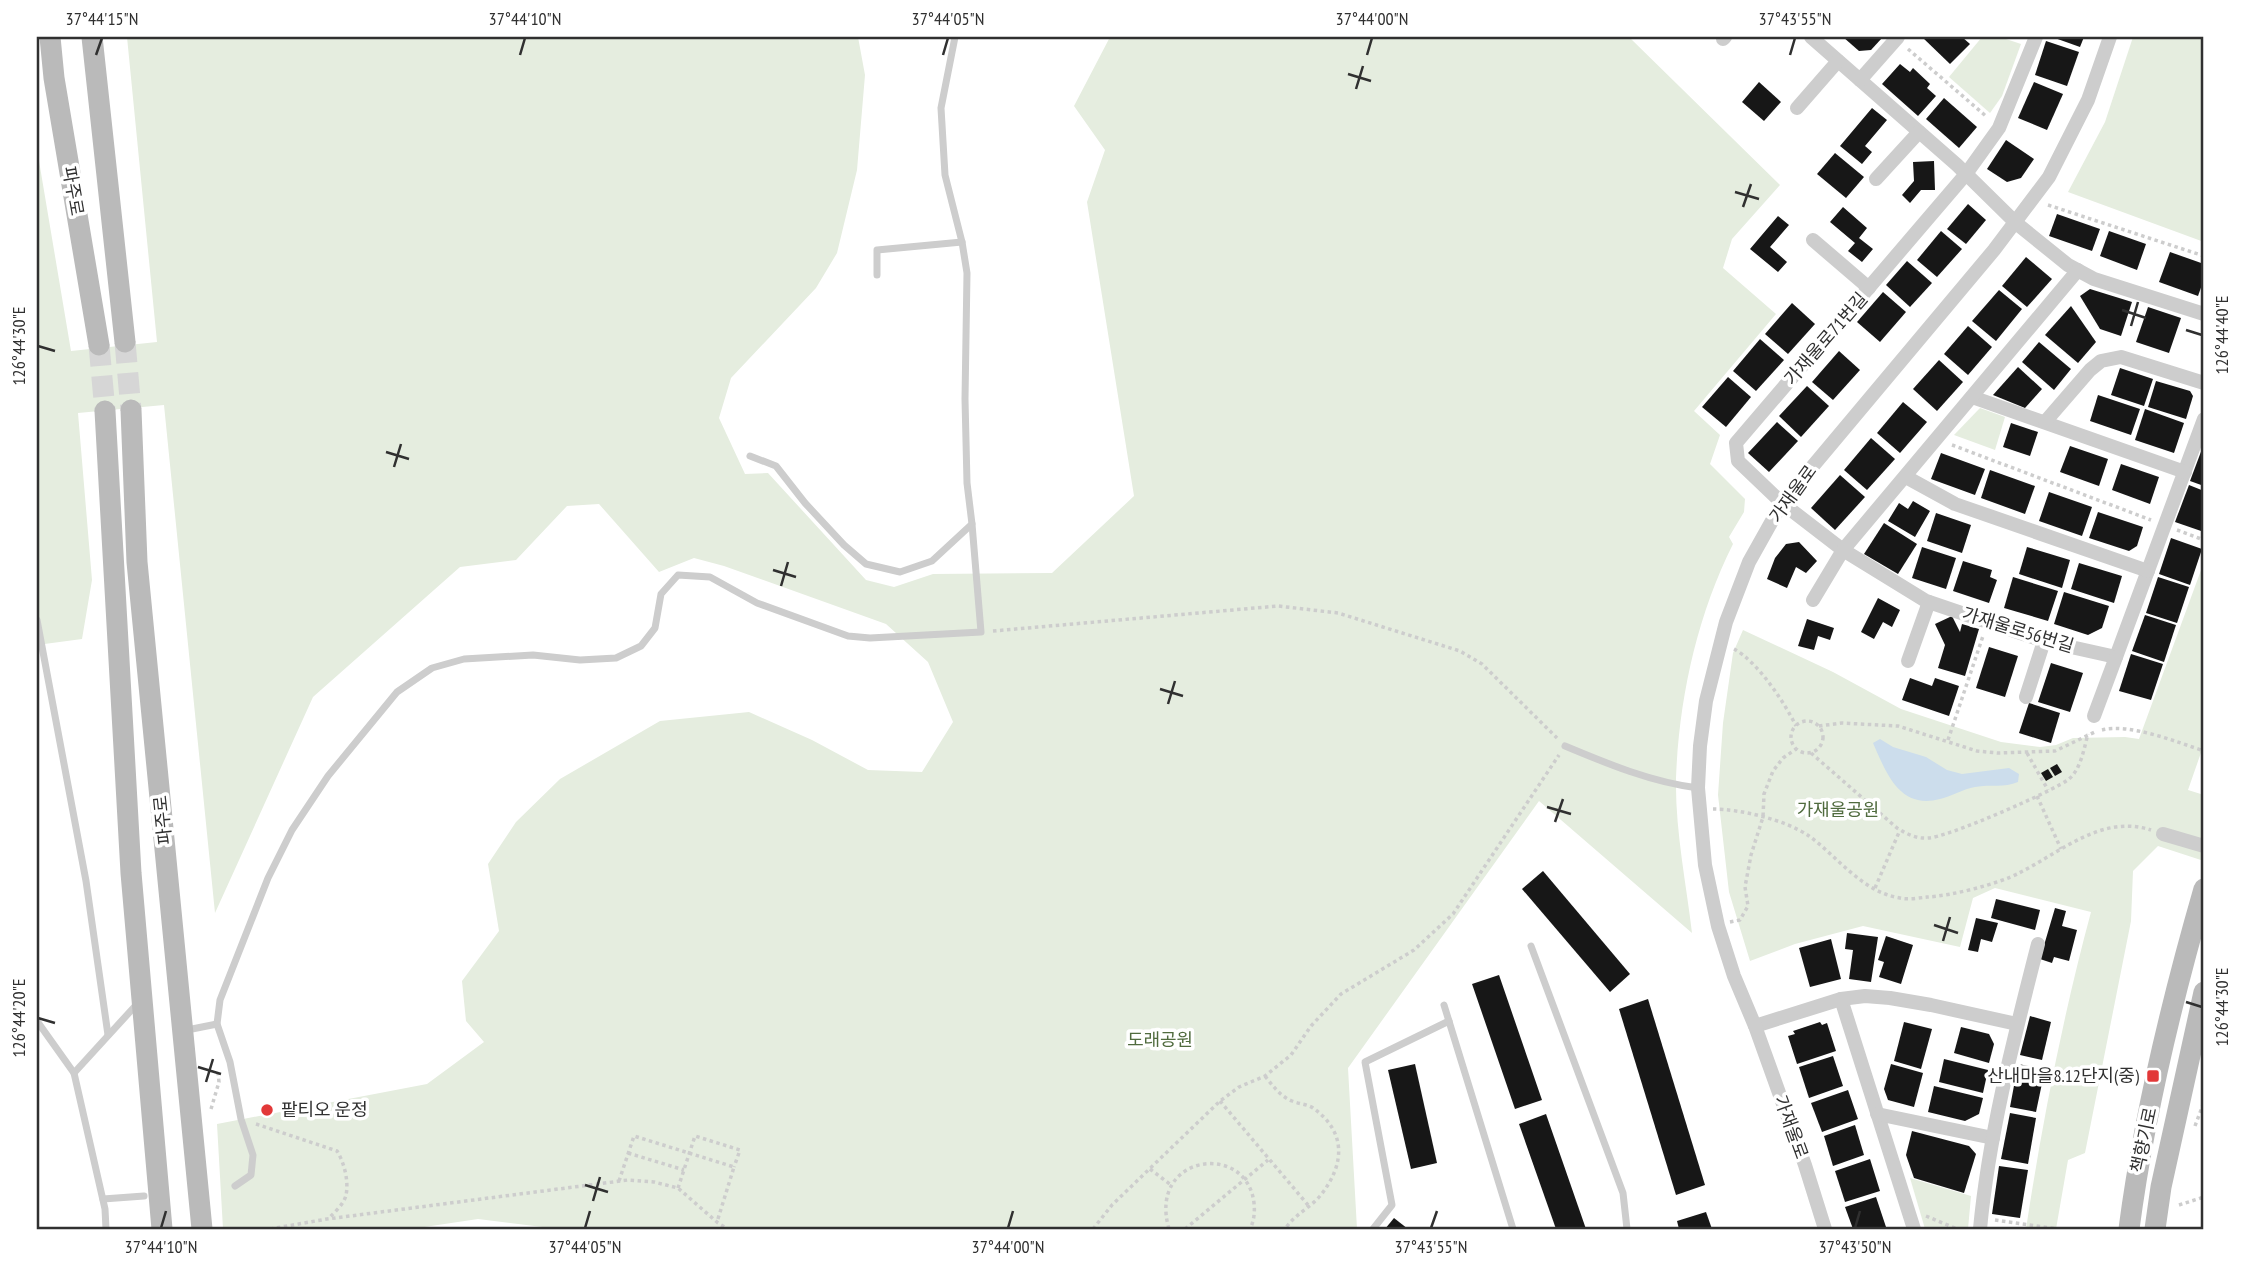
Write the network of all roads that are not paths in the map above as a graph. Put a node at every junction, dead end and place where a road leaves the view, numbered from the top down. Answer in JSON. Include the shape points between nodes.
{"nodes":[{"id":1,"x":50,"y":37,"type":"edge"},
{"id":2,"x":92,"y":37,"type":"edge"},
{"id":3,"x":955,"y":37,"type":"edge"},
{"id":4,"x":1811,"y":37,"type":"edge"},
{"id":5,"x":2036,"y":37,"type":"edge"},
{"id":6,"x":2110,"y":37,"type":"edge"},
{"id":7,"x":1897,"y":38,"type":"edge"},
{"id":8,"x":1838,"y":61,"type":"junction"},
{"id":9,"x":1860,"y":80,"type":"junction"},
{"id":10,"x":1797,"y":108,"type":"dead end"},
{"id":11,"x":1919,"y":132,"type":"junction"},
{"id":12,"x":1966,"y":174,"type":"junction"},
{"id":13,"x":1876,"y":178,"type":"dead end"},
{"id":14,"x":2016,"y":223,"type":"junction"},
{"id":15,"x":1813,"y":240,"type":"dead end"},
{"id":16,"x":962,"y":242,"type":"junction"},
{"id":17,"x":2078,"y":270,"type":"junction"},
{"id":18,"x":877,"y":275,"type":"dead end"},
{"id":19,"x":1869,"y":288,"type":"junction"},
{"id":20,"x":2204,"y":314,"type":"edge"},
{"id":21,"x":125,"y":342,"type":"tunnel mouth"},
{"id":22,"x":99,"y":345,"type":"tunnel mouth"},
{"id":23,"x":2204,"y":383,"type":"edge"},
{"id":24,"x":1972,"y":397,"type":"junction"},
{"id":25,"x":131,"y":410,"type":"tunnel mouth"},
{"id":26,"x":106,"y":411,"type":"tunnel mouth"},
{"id":27,"x":2204,"y":419,"type":"edge"},
{"id":28,"x":2045,"y":422,"type":"junction"},
{"id":29,"x":750,"y":456,"type":"dead end"},
{"id":30,"x":2185,"y":472,"type":"junction"},
{"id":31,"x":1906,"y":477,"type":"junction"},
{"id":32,"x":1782,"y":503,"type":"junction"},
{"id":33,"x":972,"y":524,"type":"junction"},
{"id":34,"x":1843,"y":550,"type":"junction"},
{"id":35,"x":2148,"y":572,"type":"junction"},
{"id":36,"x":1813,"y":600,"type":"dead end"},
{"id":37,"x":1929,"y":602,"type":"junction"},
{"id":38,"x":37,"y":620,"type":"edge"},
{"id":39,"x":2044,"y":640,"type":"junction"},
{"id":40,"x":2116,"y":657,"type":"junction"},
{"id":41,"x":1908,"y":661,"type":"dead end"},
{"id":42,"x":2026,"y":697,"type":"dead end"},
{"id":43,"x":2094,"y":716,"type":"road end"},
{"id":44,"x":1565,"y":746,"type":"road end"},
{"id":45,"x":1698,"y":788,"type":"junction"},
{"id":46,"x":2163,"y":834,"type":"road end"},
{"id":47,"x":2204,"y":846,"type":"edge"},
{"id":48,"x":2204,"y":889,"type":"edge"},
{"id":49,"x":2038,"y":944,"type":"dead end"},
{"id":50,"x":1531,"y":946,"type":"dead end"},
{"id":51,"x":2204,"y":992,"type":"edge"},
{"id":52,"x":142,"y":998,"type":"junction"},
{"id":53,"x":1841,"y":999,"type":"junction"},
{"id":54,"x":1444,"y":1004,"type":"dead end"},
{"id":55,"x":37,"y":1021,"type":"edge"},
{"id":56,"x":1449,"y":1021,"type":"junction"},
{"id":57,"x":217,"y":1024,"type":"junction"},
{"id":58,"x":2017,"y":1024,"type":"junction"},
{"id":59,"x":1755,"y":1026,"type":"junction"},
{"id":60,"x":184,"y":1031,"type":"junction"},
{"id":61,"x":108,"y":1035,"type":"junction"},
{"id":62,"x":74,"y":1073,"type":"junction"},
{"id":63,"x":1877,"y":1114,"type":"junction"},
{"id":64,"x":1993,"y":1138,"type":"junction"},
{"id":65,"x":235,"y":1186,"type":"dead end"},
{"id":66,"x":144,"y":1196,"type":"dead end"},
{"id":67,"x":103,"y":1199,"type":"junction"},
{"id":68,"x":1980,"y":1223,"type":"edge"},
{"id":69,"x":106,"y":1229,"type":"edge"},
{"id":70,"x":162,"y":1229,"type":"edge"},
{"id":71,"x":202,"y":1229,"type":"edge"},
{"id":72,"x":1373,"y":1229,"type":"edge"},
{"id":73,"x":1513,"y":1229,"type":"edge"},
{"id":74,"x":1627,"y":1229,"type":"edge"},
{"id":75,"x":1825,"y":1229,"type":"edge"},
{"id":76,"x":1914,"y":1229,"type":"edge"},
{"id":77,"x":2129,"y":1229,"type":"edge"},
{"id":78,"x":2155,"y":1229,"type":"edge"}],
"edges":[{"from":1,"to":22,"type":"main road","name":"파주로"},
{"from":2,"to":21,"type":"main road","name":"파주로"},
{"from":3,"to":16,"type":"lane","via":[[941,108],[944,175]]},
{"from":4,"to":8,"type":"street"},
{"from":5,"to":12,"type":"street","name":"가재울로71번길","via":[[1999,128]]},
{"from":6,"to":14,"type":"street","name":"가재울로","via":[[2088,100],[2049,177]]},
{"from":7,"to":9,"type":"street"},
{"from":8,"to":9,"type":"street"},
{"from":8,"to":10,"type":"street"},
{"from":9,"to":11,"type":"street"},
{"from":11,"to":12,"type":"street"},
{"from":11,"to":13,"type":"street"},
{"from":12,"to":14,"type":"street"},
{"from":12,"to":19,"type":"street","name":"가재울로71번길"},
{"from":14,"to":17,"type":"street"},
{"from":14,"to":32,"type":"street","name":"가재울로"},
{"from":15,"to":19,"type":"street"},
{"from":16,"to":18,"type":"lane","via":[[877,250]]},
{"from":16,"to":33,"type":"lane","via":[[967,274],[965,399]]},
{"from":17,"to":20,"type":"street"},
{"from":17,"to":24,"type":"street"},
{"from":19,"to":32,"type":"street","name":"가재울로71번길","via":[[1737,443],[1738,461]]},
{"from":23,"to":28,"type":"street","via":[[2121,357],[2101,361]]},
{"from":24,"to":28,"type":"street"},
{"from":24,"to":31,"type":"street"},
{"from":25,"to":60,"type":"main road","name":"파주로","via":[[137,562]]},
{"from":26,"to":52,"type":"main road","name":"파주로"},
{"from":27,"to":30,"type":"street"},
{"from":28,"to":30,"type":"street"},
{"from":29,"to":33,"type":"lane","via":[[776,466],[805,503],[866,564],[900,572],[932,561]]},
{"from":30,"to":35,"type":"street"},
{"from":31,"to":34,"type":"street"},
{"from":31,"to":35,"type":"street","via":[[1955,505]]},
{"from":32,"to":34,"type":"street","name":"가재울로56번길"},
{"from":32,"to":45,"type":"street","name":"가재울로","via":[[1749,562],[1726,622],[1706,701]]},
{"from":33,"to":57,"type":"lane","via":[[981,632],[848,636],[757,603],[710,577],[678,575],[661,594],[655,628],[641,646],[616,658],[533,655],[464,659],[432,668],[397,692],[328,776],[292,830],[220,1000]]},
{"from":34,"to":36,"type":"street"},
{"from":34,"to":37,"type":"street","name":"가재울로56번길"},
{"from":35,"to":40,"type":"street"},
{"from":37,"to":39,"type":"street","name":"가재울로56번길"},
{"from":37,"to":41,"type":"street"},
{"from":38,"to":61,"type":"lane","via":[[86,881]]},
{"from":39,"to":40,"type":"street","name":"가재울로56번길"},
{"from":39,"to":42,"type":"street"},
{"from":40,"to":43,"type":"street"},
{"from":44,"to":45,"type":"lane","via":[[1623,770]]},
{"from":45,"to":59,"type":"street","name":"가재울로","via":[[1705,865],[1718,926]]},
{"from":46,"to":47,"type":"street"},
{"from":48,"to":77,"type":"main road","name":"책향기로","via":[[2176,988]]},
{"from":49,"to":58,"type":"street"},
{"from":50,"to":74,"type":"lane","via":[[1623,1193]]},
{"from":51,"to":78,"type":"main road","name":"책향기로"},
{"from":52,"to":61,"type":"lane"},
{"from":52,"to":70,"type":"main road","name":"파주로"},
{"from":53,"to":58,"type":"street","via":[[1890,998]]},
{"from":53,"to":59,"type":"street"},
{"from":53,"to":63,"type":"street"},
{"from":54,"to":56,"type":"lane"},
{"from":55,"to":62,"type":"lane"},
{"from":56,"to":72,"type":"lane","via":[[1365,1062],[1392,1205]]},
{"from":56,"to":73,"type":"lane"},
{"from":57,"to":60,"type":"lane"},
{"from":57,"to":65,"type":"lane","via":[[253,1155],[251,1175]]},
{"from":58,"to":64,"type":"street"},
{"from":59,"to":75,"type":"street","name":"가재울로"},
{"from":60,"to":71,"type":"main road","name":"파주로"},
{"from":61,"to":62,"type":"lane"},
{"from":62,"to":67,"type":"lane"},
{"from":63,"to":64,"type":"street"},
{"from":63,"to":76,"type":"street"},
{"from":64,"to":68,"type":"street"},
{"from":66,"to":67,"type":"lane"},
{"from":67,"to":69,"type":"lane"}]}
